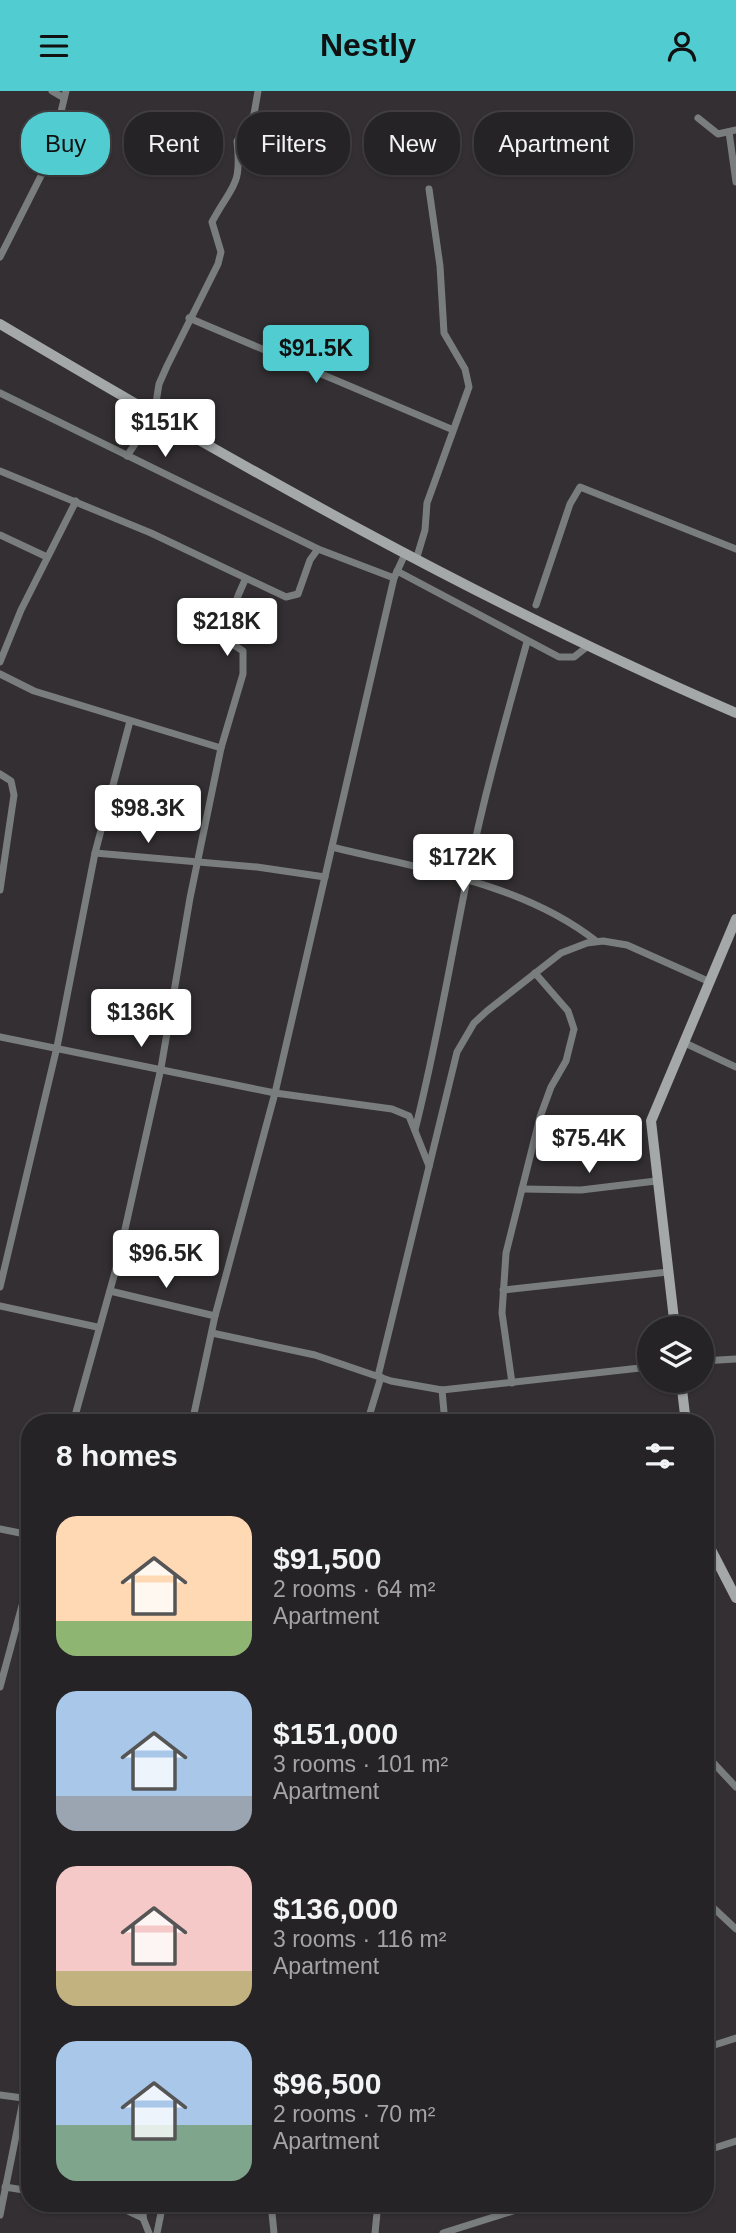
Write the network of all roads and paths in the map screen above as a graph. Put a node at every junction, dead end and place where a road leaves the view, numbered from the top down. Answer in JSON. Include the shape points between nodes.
{"nodes":[{"id":1,"x":52,"y":91,"type":"edge"},
{"id":2,"x":258,"y":91,"type":"edge"},
{"id":3,"x":65,"y":95,"type":"edge"},
{"id":4,"x":698,"y":118,"type":"dead end"},
{"id":5,"x":733,"y":131,"type":"edge"},
{"id":6,"x":736,"y":182,"type":"edge"},
{"id":7,"x":429,"y":189,"type":"dead end"},
{"id":8,"x":0,"y":257,"type":"edge"},
{"id":9,"x":189,"y":318,"type":"junction"},
{"id":10,"x":0,"y":324,"type":"edge"},
{"id":11,"x":0,"y":393,"type":"edge"},
{"id":12,"x":154,"y":415,"type":"junction"},
{"id":13,"x":452,"y":429,"type":"junction"},
{"id":14,"x":127,"y":456,"type":"junction"},
{"id":15,"x":0,"y":471,"type":"edge"},
{"id":16,"x":76,"y":501,"type":"junction"},
{"id":17,"x":0,"y":535,"type":"edge"},
{"id":18,"x":318,"y":549,"type":"junction"},
{"id":19,"x":736,"y":549,"type":"edge"},
{"id":20,"x":405,"y":554,"type":"junction"},
{"id":21,"x":47,"y":557,"type":"junction"},
{"id":22,"x":416,"y":560,"type":"junction"},
{"id":23,"x":395,"y":575,"type":"junction"},
{"id":24,"x":245,"y":580,"type":"junction"},
{"id":25,"x":536,"y":605,"type":"dead end"},
{"id":26,"x":527,"y":642,"type":"junction"},
{"id":27,"x":588,"y":646,"type":"junction"},
{"id":28,"x":0,"y":662,"type":"edge"},
{"id":29,"x":0,"y":674,"type":"edge"},
{"id":30,"x":736,"y":713,"type":"edge"},
{"id":31,"x":130,"y":721,"type":"junction"},
{"id":32,"x":221,"y":748,"type":"junction"},
{"id":33,"x":0,"y":774,"type":"edge"},
{"id":34,"x":332,"y":847,"type":"junction"},
{"id":35,"x":95,"y":853,"type":"junction"},
{"id":36,"x":198,"y":863,"type":"junction"},
{"id":37,"x":325,"y":877,"type":"junction"},
{"id":38,"x":467,"y":880,"type":"junction"},
{"id":39,"x":0,"y":890,"type":"edge"},
{"id":40,"x":736,"y":919,"type":"edge"},
{"id":41,"x":596,"y":941,"type":"junction"},
{"id":42,"x":535,"y":973,"type":"junction"},
{"id":43,"x":710,"y":982,"type":"junction"},
{"id":44,"x":0,"y":1037,"type":"edge"},
{"id":45,"x":685,"y":1043,"type":"junction"},
{"id":46,"x":57,"y":1047,"type":"junction"},
{"id":47,"x":736,"y":1067,"type":"edge"},
{"id":48,"x":161,"y":1068,"type":"junction"},
{"id":49,"x":275,"y":1093,"type":"junction"},
{"id":50,"x":415,"y":1130,"type":"junction"},
{"id":51,"x":429,"y":1167,"type":"junction"},
{"id":52,"x":656,"y":1181,"type":"junction"},
{"id":53,"x":522,"y":1189,"type":"junction"},
{"id":54,"x":668,"y":1272,"type":"junction"},
{"id":55,"x":0,"y":1287,"type":"edge"},
{"id":56,"x":503,"y":1290,"type":"junction"},
{"id":57,"x":110,"y":1291,"type":"junction"},
{"id":58,"x":0,"y":1306,"type":"edge"},
{"id":59,"x":215,"y":1316,"type":"junction"},
{"id":60,"x":674,"y":1316,"type":"edge"},
{"id":61,"x":97,"y":1327,"type":"junction"},
{"id":62,"x":212,"y":1333,"type":"junction"},
{"id":63,"x":736,"y":1359,"type":"edge"},
{"id":64,"x":714,"y":1360,"type":"edge"},
{"id":65,"x":637,"y":1368,"type":"edge"},
{"id":66,"x":380,"y":1377,"type":"junction"},
{"id":67,"x":512,"y":1383,"type":"junction"},
{"id":68,"x":442,"y":1390,"type":"junction"},
{"id":69,"x":682,"y":1393,"type":"edge"},
{"id":70,"x":75,"y":1414,"type":"edge"},
{"id":71,"x":194,"y":1414,"type":"edge"},
{"id":72,"x":370,"y":1414,"type":"edge"},
{"id":73,"x":444,"y":1414,"type":"edge"},
{"id":74,"x":685,"y":1414,"type":"edge"},
{"id":75,"x":0,"y":1529,"type":"edge"},
{"id":76,"x":21,"y":1533,"type":"edge"},
{"id":77,"x":714,"y":1555,"type":"edge"},
{"id":78,"x":736,"y":1598,"type":"edge"},
{"id":79,"x":21,"y":1609,"type":"edge"},
{"id":80,"x":0,"y":1687,"type":"edge"},
{"id":81,"x":714,"y":1764,"type":"edge"},
{"id":82,"x":736,"y":1787,"type":"edge"},
{"id":83,"x":714,"y":1908,"type":"edge"},
{"id":84,"x":736,"y":1929,"type":"edge"},
{"id":85,"x":736,"y":2038,"type":"edge"},
{"id":86,"x":714,"y":2045,"type":"edge"},
{"id":87,"x":0,"y":2095,"type":"edge"},
{"id":88,"x":21,"y":2098,"type":"edge"},
{"id":89,"x":21,"y":2108,"type":"edge"},
{"id":90,"x":736,"y":2141,"type":"edge"},
{"id":91,"x":714,"y":2148,"type":"edge"},
{"id":92,"x":5,"y":2187,"type":"junction"},
{"id":93,"x":21,"y":2190,"type":"edge"},
{"id":94,"x":130,"y":2212,"type":"edge"},
{"id":95,"x":143,"y":2212,"type":"edge"},
{"id":96,"x":161,"y":2212,"type":"edge"},
{"id":97,"x":272,"y":2212,"type":"edge"},
{"id":98,"x":377,"y":2212,"type":"edge"},
{"id":99,"x":510,"y":2212,"type":"edge"},
{"id":100,"x":0,"y":2215,"type":"edge"},
{"id":101,"x":143,"y":2218,"type":"junction"},
{"id":102,"x":149,"y":2233,"type":"edge"},
{"id":103,"x":157,"y":2233,"type":"edge"},
{"id":104,"x":274,"y":2233,"type":"edge"},
{"id":105,"x":375,"y":2233,"type":"edge"},
{"id":106,"x":443,"y":2233,"type":"edge"}],
"edges":[{"from":1,"to":3,"type":"street"},
{"from":2,"to":9,"type":"street","via":[[254,114],[237,141],[239,177],[212,222],[220,258]]},
{"from":3,"to":8,"type":"street","via":[[51,158]]},
{"from":4,"to":5,"type":"street","via":[[718,134]]},
{"from":5,"to":6,"type":"street","via":[[730,160]]},
{"from":7,"to":13,"type":"street","via":[[444,333],[470,382]]},
{"from":9,"to":12,"type":"street","via":[[159,384]]},
{"from":9,"to":13,"type":"street"},
{"from":10,"to":12,"type":"street"},
{"from":11,"to":14,"type":"street"},
{"from":12,"to":14,"type":"street"},
{"from":12,"to":20,"type":"street"},
{"from":13,"to":22,"type":"street","via":[[427,503]]},
{"from":14,"to":18,"type":"street"},
{"from":15,"to":16,"type":"street"},
{"from":16,"to":21,"type":"street"},
{"from":16,"to":24,"type":"street"},
{"from":17,"to":21,"type":"street"},
{"from":18,"to":23,"type":"street"},
{"from":18,"to":24,"type":"street","via":[[295,597],[278,595]]},
{"from":19,"to":25,"type":"street","via":[[580,487]]},
{"from":20,"to":22,"type":"street"},
{"from":20,"to":23,"type":"street"},
{"from":21,"to":28,"type":"street"},
{"from":22,"to":27,"type":"street"},
{"from":23,"to":26,"type":"street"},
{"from":23,"to":34,"type":"street"},
{"from":24,"to":32,"type":"street","via":[[229,634],[245,661]]},
{"from":26,"to":27,"type":"street","via":[[565,658]]},
{"from":26,"to":38,"type":"street"},
{"from":27,"to":30,"type":"street"},
{"from":29,"to":31,"type":"street","via":[[34,691]]},
{"from":31,"to":32,"type":"street"},
{"from":31,"to":35,"type":"street"},
{"from":32,"to":36,"type":"street"},
{"from":33,"to":39,"type":"street","via":[[11,781],[14,795]]},
{"from":34,"to":37,"type":"street"},
{"from":34,"to":38,"type":"street"},
{"from":35,"to":36,"type":"street"},
{"from":35,"to":46,"type":"street"},
{"from":36,"to":37,"type":"street"},
{"from":36,"to":48,"type":"street"},
{"from":37,"to":49,"type":"street"},
{"from":38,"to":41,"type":"street","via":[[567,919]]},
{"from":38,"to":50,"type":"street"},
{"from":40,"to":43,"type":"street"},
{"from":41,"to":42,"type":"street","via":[[561,953]]},
{"from":41,"to":43,"type":"street","via":[[627,945]]},
{"from":42,"to":51,"type":"street","via":[[474,1023],[464,1037]]},
{"from":42,"to":53,"type":"street","via":[[568,1010],[574,1029],[566,1061],[540,1117]]},
{"from":43,"to":45,"type":"street"},
{"from":44,"to":46,"type":"street"},
{"from":45,"to":47,"type":"street"},
{"from":45,"to":52,"type":"street","via":[[651,1121]]},
{"from":46,"to":48,"type":"street"},
{"from":46,"to":55,"type":"street"},
{"from":48,"to":49,"type":"street"},
{"from":48,"to":57,"type":"street"},
{"from":49,"to":50,"type":"street","via":[[392,1109],[409,1117]]},
{"from":49,"to":59,"type":"street"},
{"from":50,"to":51,"type":"street"},
{"from":51,"to":66,"type":"street"},
{"from":52,"to":53,"type":"street","via":[[582,1191]]},
{"from":52,"to":54,"type":"street"},
{"from":53,"to":56,"type":"street","via":[[506,1253]]},
{"from":54,"to":56,"type":"street"},
{"from":54,"to":60,"type":"street"},
{"from":56,"to":67,"type":"street"},
{"from":57,"to":59,"type":"street"},
{"from":57,"to":61,"type":"street"},
{"from":58,"to":61,"type":"street"},
{"from":59,"to":62,"type":"street"},
{"from":61,"to":70,"type":"street"},
{"from":62,"to":66,"type":"street","via":[[315,1355]]},
{"from":62,"to":71,"type":"street"},
{"from":63,"to":64,"type":"street"},
{"from":65,"to":67,"type":"street"},
{"from":66,"to":68,"type":"street"},
{"from":66,"to":72,"type":"street"},
{"from":67,"to":68,"type":"street"},
{"from":68,"to":73,"type":"street"},
{"from":69,"to":74,"type":"street"},
{"from":75,"to":76,"type":"street"},
{"from":77,"to":78,"type":"street"},
{"from":79,"to":80,"type":"street"},
{"from":81,"to":82,"type":"street"},
{"from":83,"to":84,"type":"street"},
{"from":85,"to":86,"type":"street"},
{"from":87,"to":88,"type":"street"},
{"from":89,"to":92,"type":"street"},
{"from":90,"to":91,"type":"street"},
{"from":92,"to":93,"type":"street"},
{"from":92,"to":100,"type":"street"},
{"from":94,"to":101,"type":"street"},
{"from":95,"to":101,"type":"street"},
{"from":96,"to":103,"type":"street"},
{"from":97,"to":104,"type":"street"},
{"from":98,"to":105,"type":"street"},
{"from":99,"to":106,"type":"street"},
{"from":101,"to":102,"type":"street"}]}
